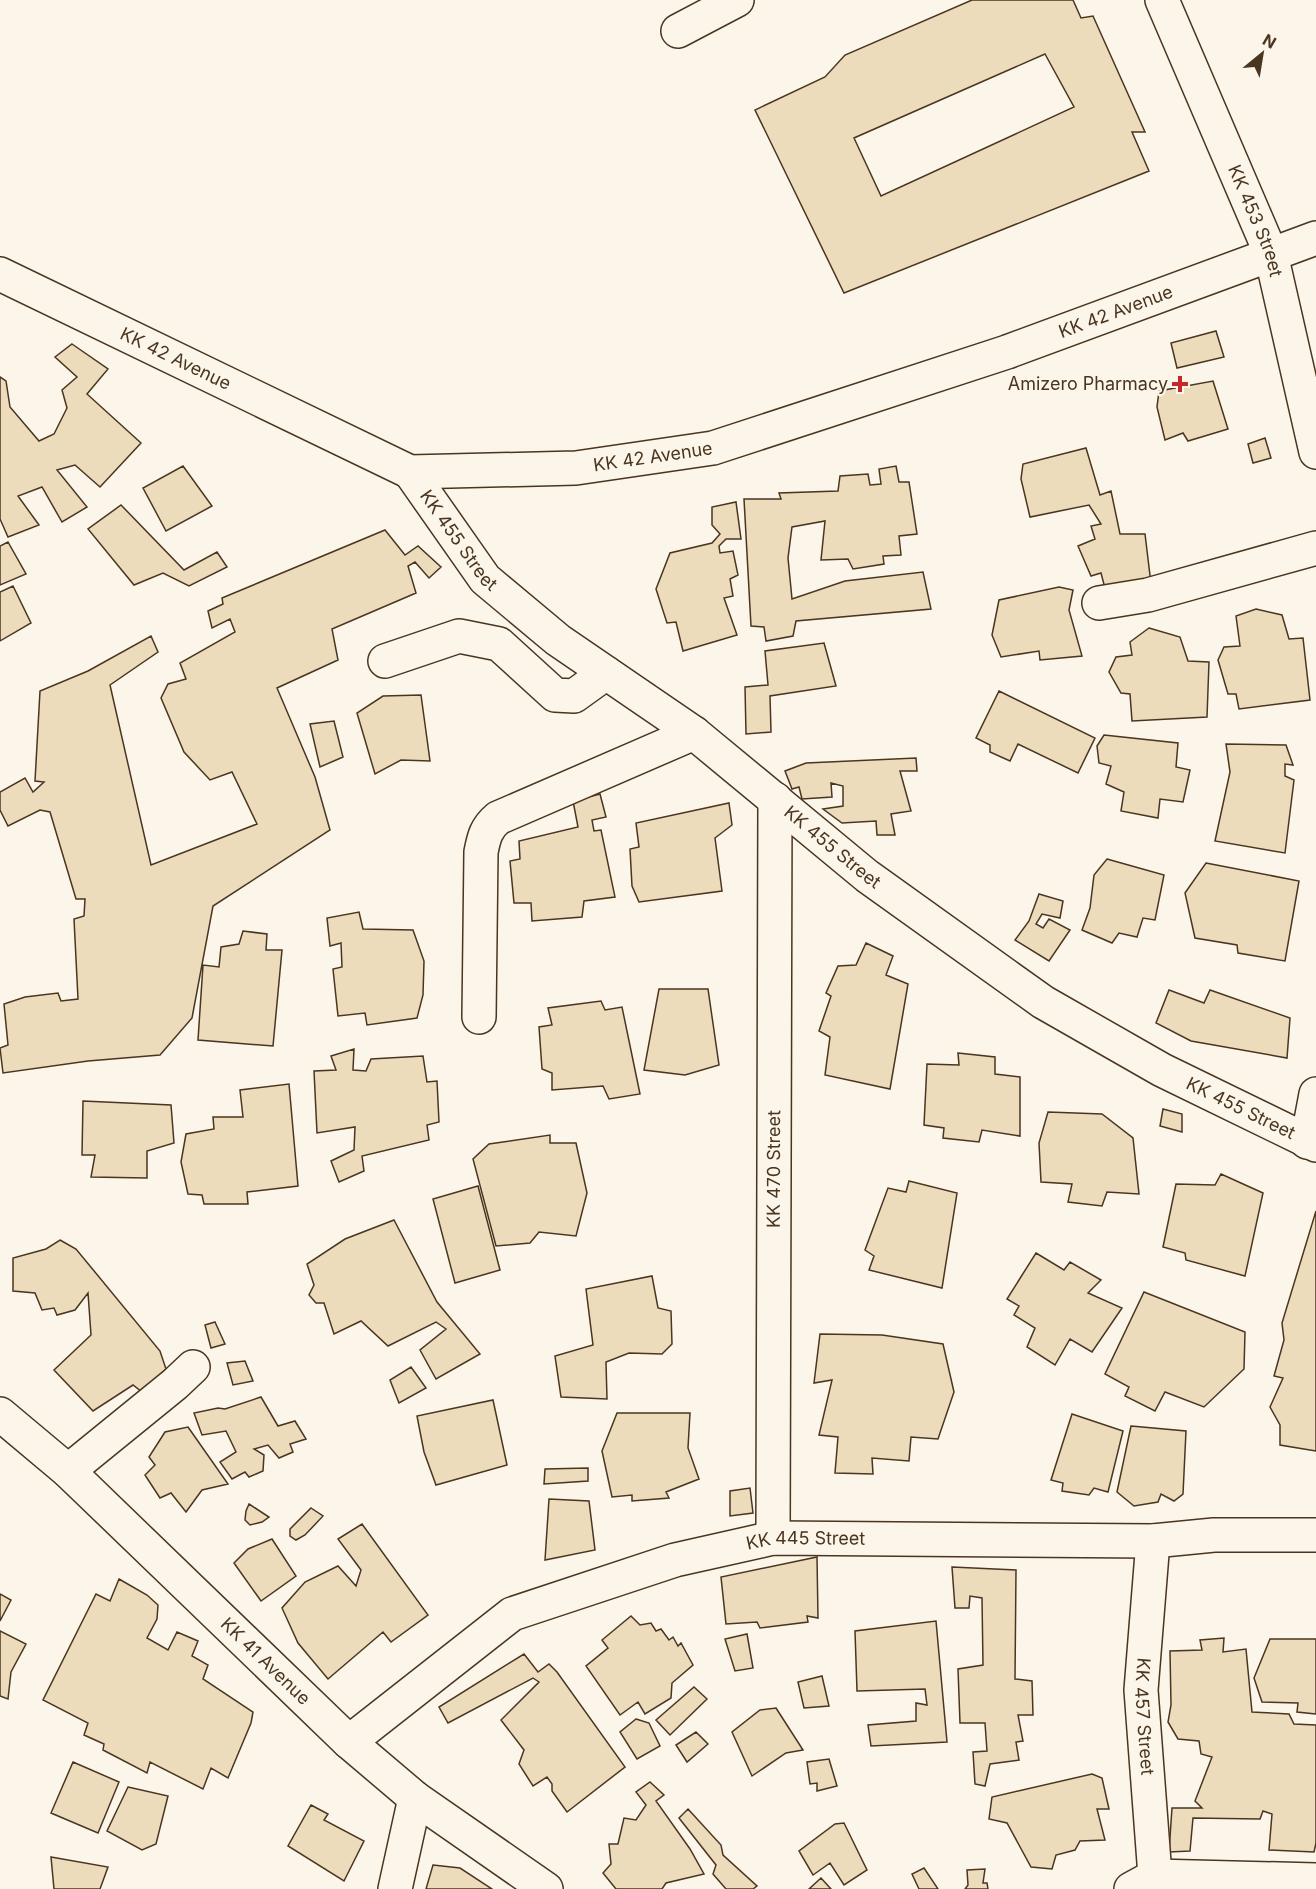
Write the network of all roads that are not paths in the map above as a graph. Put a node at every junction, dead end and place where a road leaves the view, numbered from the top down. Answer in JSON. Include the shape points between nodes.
{"nodes":[{"id":1,"x":737,"y":0,"type":"edge"},
{"id":2,"x":1162,"y":0,"type":"edge"},
{"id":3,"x":678,"y":31,"type":"dead end"},
{"id":4,"x":1316,"y":238,"type":"edge"},
{"id":5,"x":1271,"y":254,"type":"junction"},
{"id":6,"x":0,"y":274,"type":"edge"},
{"id":7,"x":1316,"y":452,"type":"edge"},
{"id":8,"x":410,"y":472,"type":"junction"},
{"id":9,"x":1316,"y":548,"type":"edge"},
{"id":10,"x":1099,"y":603,"type":"dead end"},
{"id":11,"x":385,"y":660,"type":"dead end"},
{"id":12,"x":606,"y":673,"type":"junction"},
{"id":13,"x":694,"y":733,"type":"junction"},
{"id":14,"x":775,"y":799,"type":"junction"},
{"id":15,"x":480,"y":1017,"type":"dead end"},
{"id":16,"x":1316,"y":1094,"type":"edge"},
{"id":17,"x":1312,"y":1144,"type":"edge"},
{"id":18,"x":193,"y":1367,"type":"dead end"},
{"id":19,"x":0,"y":1414,"type":"edge"},
{"id":20,"x":68,"y":1471,"type":"junction"},
{"id":21,"x":1316,"y":1535,"type":"edge"},
{"id":22,"x":774,"y":1538,"type":"junction"},
{"id":23,"x":1153,"y":1541,"type":"junction"},
{"id":24,"x":349,"y":1742,"type":"junction"},
{"id":25,"x":415,"y":1798,"type":"junction"},
{"id":26,"x":1316,"y":1880,"type":"edge"},
{"id":27,"x":1148,"y":1885,"type":"edge"},
{"id":28,"x":395,"y":1889,"type":"edge"},
{"id":29,"x":546,"y":1889,"type":"edge"}],
"edges":[{"from":1,"to":3,"type":"street"},
{"from":2,"to":5,"type":"street","name":"KK 453 Street"},
{"from":4,"to":5,"type":"street","name":"KK 42 Avenue"},
{"from":5,"to":7,"type":"street","name":"KK 453 Street"},
{"from":5,"to":8,"type":"street","name":"KK 42 Avenue","via":[[1007,352],[713,448],[576,468]]},
{"from":6,"to":8,"type":"street","name":"KK 42 Avenue"},
{"from":8,"to":12,"type":"street","name":"KK 455 Street","via":[[485,579],[558,640]]},
{"from":9,"to":10,"type":"street","via":[[1148,595]]},
{"from":11,"to":12,"type":"street","via":[[459,636],[499,644],[555,695],[574,696]]},
{"from":12,"to":13,"type":"street","name":"KK 455 Street"},
{"from":13,"to":14,"type":"street","name":"KK 455 Street"},
{"from":13,"to":15,"type":"street","via":[[498,818],[490,825],[481,852]]},
{"from":14,"to":17,"type":"street","name":"KK 455 Street","via":[[867,876],[1043,1002],[1162,1070]]},
{"from":14,"to":22,"type":"street","name":"KK 470 Street"},
{"from":16,"to":17,"type":"street"},
{"from":18,"to":20,"type":"street"},
{"from":19,"to":20,"type":"street","name":"KK 41 Avenue"},
{"from":20,"to":24,"type":"street","name":"KK 41 Avenue"},
{"from":21,"to":23,"type":"street","name":"KK 445 Street","via":[[1214,1535]]},
{"from":22,"to":23,"type":"street","name":"KK 445 Street"},
{"from":22,"to":24,"type":"street","name":"KK 445 Street","via":[[675,1560],[512,1614]]},
{"from":23,"to":27,"type":"street","name":"KK 457 Street","via":[[1141,1690]]},
{"from":24,"to":25,"type":"street","name":"KK 41 Avenue"},
{"from":25,"to":28,"type":"street"},
{"from":25,"to":29,"type":"street","name":"KK 41 Avenue"},
{"from":26,"to":27,"type":"street"}]}
